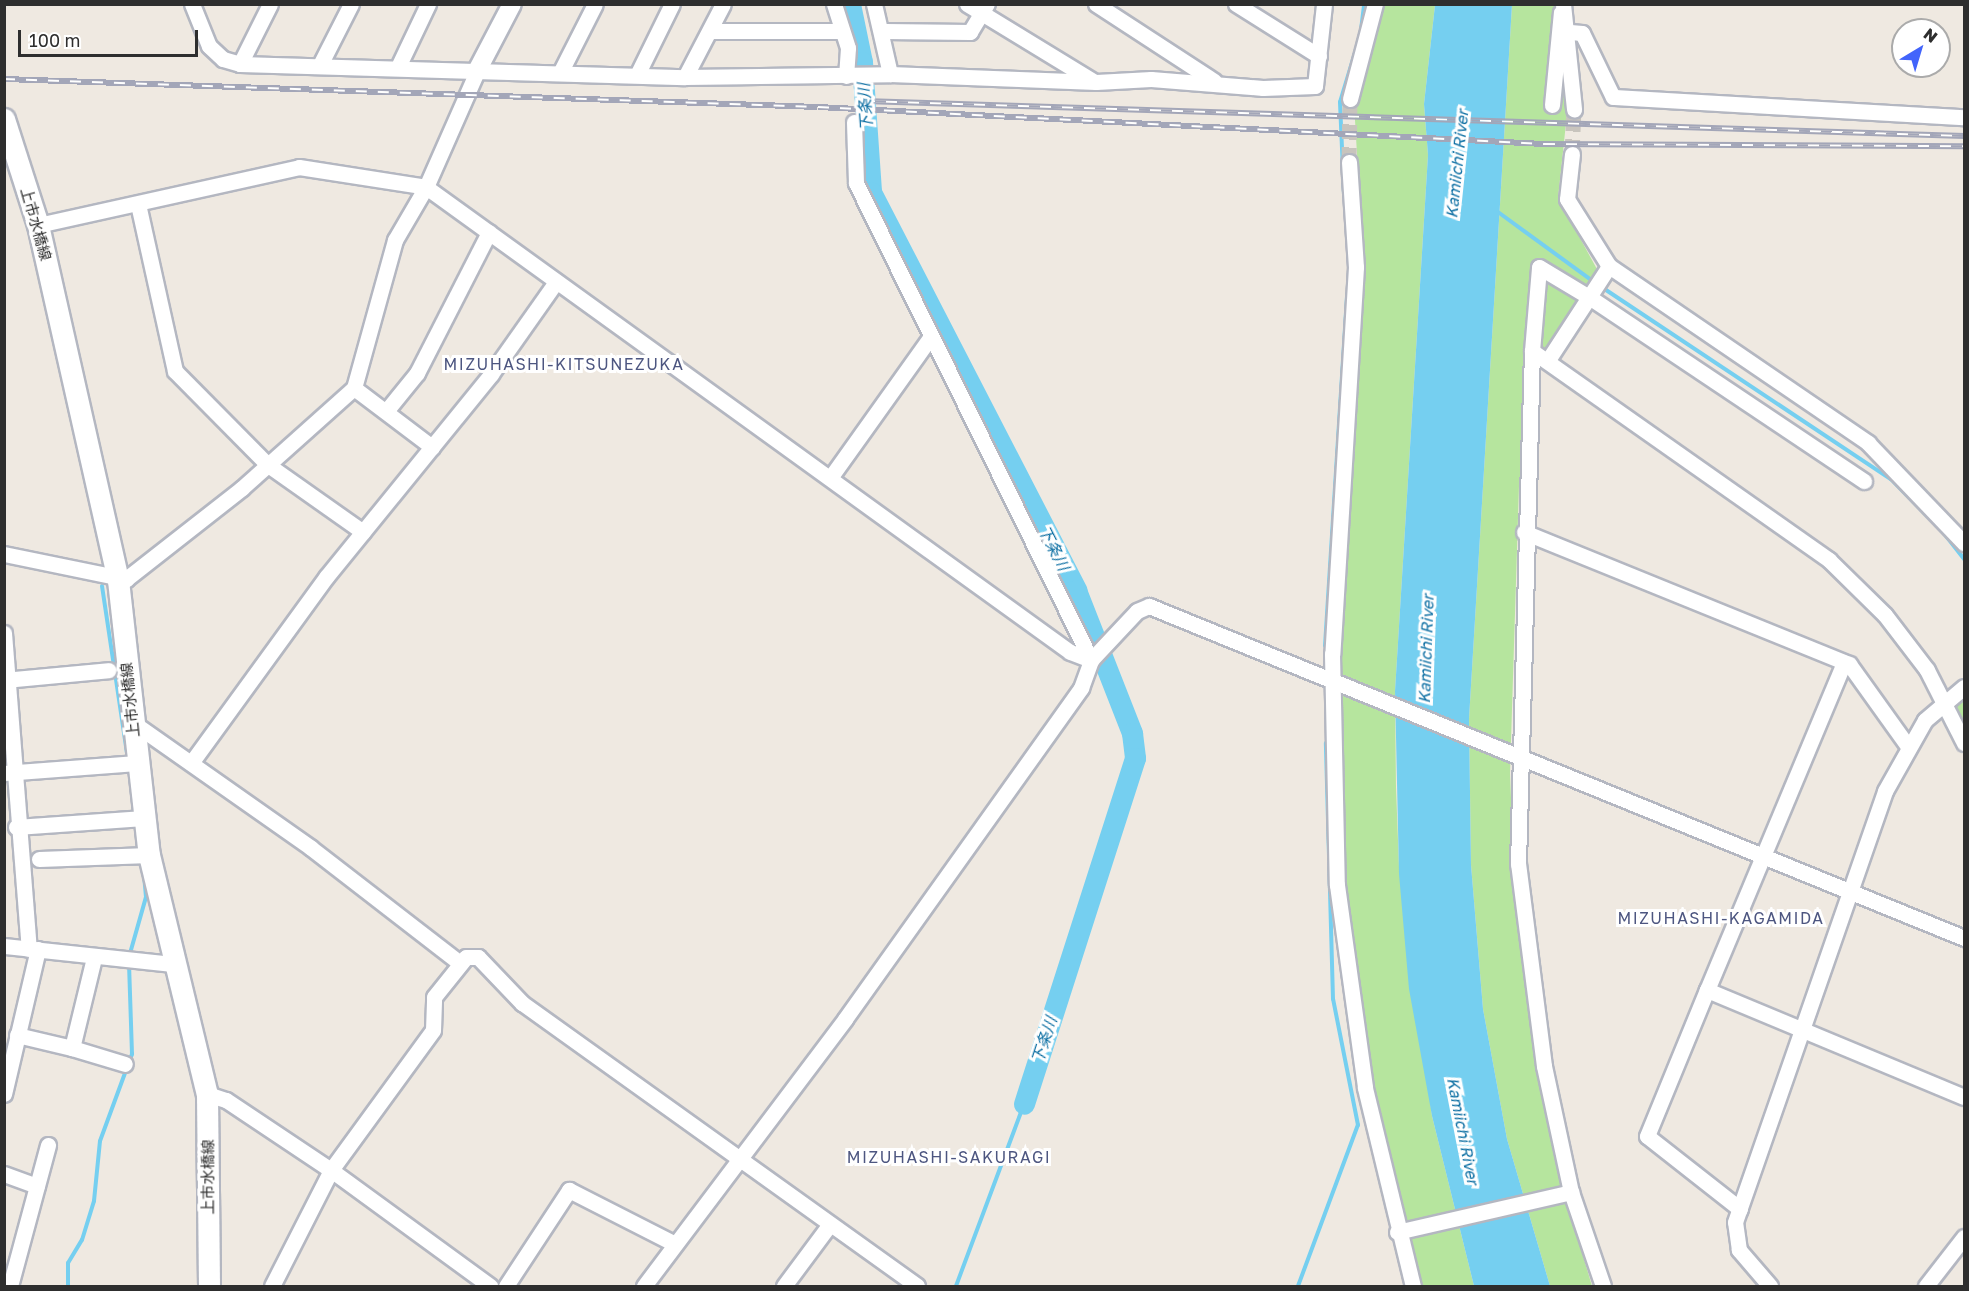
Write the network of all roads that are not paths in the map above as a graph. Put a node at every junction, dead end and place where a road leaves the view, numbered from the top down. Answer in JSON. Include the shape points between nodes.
{"nodes":[{"id":1,"x":270,"y":4,"type":"edge"},
{"id":2,"x":351,"y":4,"type":"edge"},
{"id":3,"x":428,"y":4,"type":"edge"},
{"id":4,"x":512,"y":4,"type":"edge"},
{"id":5,"x":595,"y":4,"type":"edge"},
{"id":6,"x":672,"y":4,"type":"edge"},
{"id":7,"x":723,"y":4,"type":"edge"},
{"id":8,"x":834,"y":4,"type":"edge"},
{"id":9,"x":874,"y":4,"type":"edge"},
{"id":10,"x":967,"y":4,"type":"edge"},
{"id":11,"x":1096,"y":4,"type":"edge"},
{"id":12,"x":1236,"y":4,"type":"edge"},
{"id":13,"x":1324,"y":4,"type":"edge"},
{"id":14,"x":1375,"y":4,"type":"edge"},
{"id":15,"x":1562,"y":4,"type":"edge"},
{"id":16,"x":193,"y":5,"type":"edge"},
{"id":17,"x":984,"y":9,"type":"edge"},
{"id":18,"x":710,"y":31,"type":"junction"},
{"id":19,"x":842,"y":31,"type":"junction"},
{"id":20,"x":885,"y":31,"type":"junction"},
{"id":21,"x":1570,"y":32,"type":"junction"},
{"id":22,"x":1319,"y":56,"type":"junction"},
{"id":23,"x":321,"y":63,"type":"junction"},
{"id":24,"x":240,"y":64,"type":"junction"},
{"id":25,"x":398,"y":67,"type":"junction"},
{"id":26,"x":478,"y":69,"type":"junction"},
{"id":27,"x":560,"y":73,"type":"junction"},
{"id":28,"x":886,"y":74,"type":"junction"},
{"id":29,"x":637,"y":75,"type":"junction"},
{"id":30,"x":850,"y":76,"type":"junction"},
{"id":31,"x":685,"y":77,"type":"junction"},
{"id":32,"x":1096,"y":82,"type":"junction"},
{"id":33,"x":1216,"y":83,"type":"junction"},
{"id":34,"x":1350,"y":99,"type":"tunnel mouth"},
{"id":35,"x":1552,"y":105,"type":"dead end"},
{"id":36,"x":1574,"y":110,"type":"tunnel mouth"},
{"id":37,"x":1965,"y":117,"type":"edge"},
{"id":38,"x":854,"y":122,"type":"dead end"},
{"id":39,"x":6,"y":126,"type":"edge"},
{"id":40,"x":1572,"y":154,"type":"tunnel mouth"},
{"id":41,"x":1349,"y":162,"type":"tunnel mouth"},
{"id":42,"x":426,"y":187,"type":"junction"},
{"id":43,"x":138,"y":204,"type":"junction"},
{"id":44,"x":38,"y":225,"type":"junction"},
{"id":45,"x":489,"y":232,"type":"junction"},
{"id":46,"x":1609,"y":266,"type":"junction"},
{"id":47,"x":556,"y":282,"type":"junction"},
{"id":48,"x":1589,"y":297,"type":"junction"},
{"id":49,"x":930,"y":338,"type":"junction"},
{"id":50,"x":1532,"y":351,"type":"junction"},
{"id":51,"x":1548,"y":360,"type":"junction"},
{"id":52,"x":354,"y":388,"type":"junction"},
{"id":53,"x":387,"y":410,"type":"junction"},
{"id":54,"x":432,"y":447,"type":"junction"},
{"id":55,"x":268,"y":465,"type":"junction"},
{"id":56,"x":830,"y":478,"type":"junction"},
{"id":57,"x":1864,"y":481,"type":"dead end"},
{"id":58,"x":363,"y":532,"type":"junction"},
{"id":59,"x":1524,"y":532,"type":"junction"},
{"id":60,"x":1965,"y":543,"type":"edge"},
{"id":61,"x":4,"y":554,"type":"edge"},
{"id":62,"x":118,"y":580,"type":"junction"},
{"id":63,"x":4,"y":633,"type":"edge"},
{"id":64,"x":1091,"y":660,"type":"junction"},
{"id":65,"x":1844,"y":662,"type":"junction"},
{"id":66,"x":109,"y":670,"type":"dead end"},
{"id":67,"x":1333,"y":678,"type":"junction"},
{"id":68,"x":6,"y":680,"type":"edge"},
{"id":69,"x":1965,"y":687,"type":"edge"},
{"id":70,"x":1945,"y":699,"type":"junction"},
{"id":71,"x":132,"y":722,"type":"junction"},
{"id":72,"x":1965,"y":743,"type":"edge"},
{"id":73,"x":1907,"y":745,"type":"junction"},
{"id":74,"x":1515,"y":753,"type":"junction"},
{"id":75,"x":137,"y":763,"type":"junction"},
{"id":76,"x":191,"y":763,"type":"junction"},
{"id":77,"x":9,"y":773,"type":"edge"},
{"id":78,"x":144,"y":818,"type":"junction"},
{"id":79,"x":16,"y":827,"type":"junction"},
{"id":80,"x":149,"y":855,"type":"junction"},
{"id":81,"x":1766,"y":855,"type":"junction"},
{"id":82,"x":39,"y":859,"type":"dead end"},
{"id":83,"x":1852,"y":889,"type":"junction"},
{"id":84,"x":1965,"y":938,"type":"edge"},
{"id":85,"x":4,"y":946,"type":"edge"},
{"id":86,"x":33,"y":949,"type":"junction"},
{"id":87,"x":94,"y":958,"type":"junction"},
{"id":88,"x":460,"y":963,"type":"junction"},
{"id":89,"x":172,"y":964,"type":"junction"},
{"id":90,"x":1707,"y":990,"type":"junction"},
{"id":91,"x":1802,"y":1031,"type":"junction"},
{"id":92,"x":18,"y":1035,"type":"junction"},
{"id":93,"x":72,"y":1048,"type":"junction"},
{"id":94,"x":125,"y":1064,"type":"dead end"},
{"id":95,"x":4,"y":1094,"type":"edge"},
{"id":96,"x":207,"y":1094,"type":"junction"},
{"id":97,"x":1965,"y":1097,"type":"edge"},
{"id":98,"x":48,"y":1145,"type":"dead end"},
{"id":99,"x":736,"y":1157,"type":"junction"},
{"id":100,"x":331,"y":1170,"type":"junction"},
{"id":101,"x":4,"y":1174,"type":"edge"},
{"id":102,"x":37,"y":1186,"type":"junction"},
{"id":103,"x":1571,"y":1192,"type":"junction"},
{"id":104,"x":1740,"y":1209,"type":"junction"},
{"id":105,"x":830,"y":1224,"type":"junction"},
{"id":106,"x":1397,"y":1232,"type":"junction"},
{"id":107,"x":1965,"y":1237,"type":"edge"},
{"id":108,"x":675,"y":1244,"type":"junction"},
{"id":109,"x":10,"y":1287,"type":"edge"},
{"id":110,"x":209,"y":1287,"type":"edge"},
{"id":111,"x":272,"y":1287,"type":"edge"},
{"id":112,"x":490,"y":1287,"type":"edge"},
{"id":113,"x":506,"y":1287,"type":"edge"},
{"id":114,"x":644,"y":1287,"type":"edge"},
{"id":115,"x":784,"y":1287,"type":"edge"},
{"id":116,"x":918,"y":1287,"type":"edge"},
{"id":117,"x":1413,"y":1287,"type":"edge"},
{"id":118,"x":1603,"y":1287,"type":"edge"},
{"id":119,"x":1770,"y":1287,"type":"edge"},
{"id":120,"x":1926,"y":1287,"type":"edge"}],
"edges":[{"from":1,"to":24,"type":"street"},
{"from":2,"to":23,"type":"street"},
{"from":3,"to":25,"type":"street"},
{"from":4,"to":26,"type":"street"},
{"from":5,"to":27,"type":"street"},
{"from":6,"to":29,"type":"street"},
{"from":7,"to":18,"type":"street"},
{"from":8,"to":19,"type":"street"},
{"from":9,"to":20,"type":"street"},
{"from":10,"to":17,"type":"street"},
{"from":11,"to":33,"type":"street"},
{"from":12,"to":22,"type":"street"},
{"from":13,"to":22,"type":"street"},
{"from":14,"to":34,"type":"street"},
{"from":15,"to":21,"type":"street"},
{"from":15,"to":35,"type":"street"},
{"from":16,"to":24,"type":"street","via":[[209,46],[223,59]]},
{"from":17,"to":20,"type":"street","via":[[970,32]]},
{"from":17,"to":32,"type":"street"},
{"from":18,"to":19,"type":"street"},
{"from":18,"to":31,"type":"street"},
{"from":19,"to":30,"type":"street"},
{"from":20,"to":28,"type":"street"},
{"from":21,"to":36,"type":"street"},
{"from":21,"to":37,"type":"street","via":[[1581,33],[1613,97]]},
{"from":22,"to":33,"type":"street","via":[[1315,86]]},
{"from":23,"to":24,"type":"street"},
{"from":23,"to":25,"type":"street"},
{"from":25,"to":26,"type":"street"},
{"from":26,"to":27,"type":"street"},
{"from":26,"to":42,"type":"street"},
{"from":27,"to":29,"type":"street"},
{"from":28,"to":30,"type":"street"},
{"from":28,"to":32,"type":"street"},
{"from":29,"to":31,"type":"street"},
{"from":30,"to":31,"type":"street"},
{"from":32,"to":33,"type":"street"},
{"from":38,"to":49,"type":"street","via":[[856,183]]},
{"from":39,"to":44,"type":"main road","name":"上市水橋線"},
{"from":40,"to":46,"type":"street","via":[[1567,199]]},
{"from":41,"to":67,"type":"street","via":[[1356,267],[1339,498]]},
{"from":42,"to":43,"type":"street","via":[[299,167]]},
{"from":42,"to":45,"type":"street"},
{"from":42,"to":52,"type":"street","via":[[395,240]]},
{"from":43,"to":44,"type":"street"},
{"from":43,"to":55,"type":"street","via":[[175,371]]},
{"from":44,"to":62,"type":"main road","name":"上市水橋線"},
{"from":45,"to":47,"type":"street"},
{"from":45,"to":53,"type":"street","via":[[417,373]]},
{"from":46,"to":48,"type":"street"},
{"from":46,"to":60,"type":"street","via":[[1868,443]]},
{"from":47,"to":54,"type":"street"},
{"from":47,"to":56,"type":"street"},
{"from":48,"to":50,"type":"street","via":[[1539,267]]},
{"from":48,"to":51,"type":"street"},
{"from":48,"to":57,"type":"street"},
{"from":49,"to":56,"type":"street"},
{"from":49,"to":64,"type":"street"},
{"from":50,"to":51,"type":"street"},
{"from":50,"to":59,"type":"street"},
{"from":51,"to":70,"type":"street","via":[[1630,425],[1721,481],[1829,560],[1885,615]]},
{"from":52,"to":53,"type":"street"},
{"from":52,"to":55,"type":"street"},
{"from":53,"to":54,"type":"street"},
{"from":54,"to":58,"type":"street"},
{"from":55,"to":58,"type":"street"},
{"from":55,"to":62,"type":"street","via":[[167,549],[126,579]]},
{"from":56,"to":64,"type":"street","via":[[1070,652]]},
{"from":58,"to":76,"type":"street"},
{"from":59,"to":65,"type":"street"},
{"from":59,"to":74,"type":"street"},
{"from":61,"to":62,"type":"street"},
{"from":62,"to":71,"type":"main road","name":"上市水橋線"},
{"from":63,"to":68,"type":"street"},
{"from":64,"to":67,"type":"street","via":[[1137,611],[1149,606]]},
{"from":64,"to":99,"type":"street","via":[[1081,688],[845,1019]]},
{"from":65,"to":73,"type":"street"},
{"from":65,"to":81,"type":"street"},
{"from":66,"to":68,"type":"street"},
{"from":67,"to":74,"type":"street"},
{"from":67,"to":106,"type":"street","via":[[1337,885],[1359,1053]]},
{"from":68,"to":77,"type":"street"},
{"from":69,"to":70,"type":"street"},
{"from":70,"to":72,"type":"street"},
{"from":70,"to":73,"type":"street"},
{"from":71,"to":75,"type":"main road","name":"上市水橋線"},
{"from":71,"to":76,"type":"street"},
{"from":73,"to":83,"type":"street"},
{"from":74,"to":81,"type":"street"},
{"from":74,"to":103,"type":"street","via":[[1518,864],[1528,956]]},
{"from":75,"to":77,"type":"street"},
{"from":75,"to":78,"type":"main road","name":"上市水橋線"},
{"from":76,"to":88,"type":"street"},
{"from":77,"to":79,"type":"street"},
{"from":78,"to":79,"type":"street"},
{"from":78,"to":80,"type":"main road","name":"上市水橋線"},
{"from":79,"to":86,"type":"street"},
{"from":80,"to":82,"type":"street"},
{"from":80,"to":89,"type":"main road","name":"上市水橋線"},
{"from":81,"to":83,"type":"street"},
{"from":81,"to":90,"type":"street"},
{"from":83,"to":84,"type":"street"},
{"from":83,"to":91,"type":"street"},
{"from":85,"to":86,"type":"street"},
{"from":86,"to":87,"type":"street"},
{"from":86,"to":92,"type":"street"},
{"from":87,"to":89,"type":"street"},
{"from":87,"to":93,"type":"street"},
{"from":88,"to":99,"type":"street","via":[[478,957],[522,1003]]},
{"from":88,"to":100,"type":"street","via":[[434,997],[433,1030]]},
{"from":89,"to":96,"type":"main road","name":"上市水橋線"},
{"from":90,"to":91,"type":"street"},
{"from":90,"to":104,"type":"street","via":[[1647,1136]]},
{"from":91,"to":97,"type":"street"},
{"from":91,"to":104,"type":"street"},
{"from":92,"to":93,"type":"street"},
{"from":92,"to":95,"type":"street"},
{"from":93,"to":94,"type":"street"},
{"from":96,"to":100,"type":"street","via":[[226,1100]]},
{"from":96,"to":110,"type":"main road","name":"上市水橋線"},
{"from":98,"to":102,"type":"street"},
{"from":99,"to":105,"type":"street"},
{"from":99,"to":108,"type":"street"},
{"from":100,"to":111,"type":"street"},
{"from":100,"to":112,"type":"street"},
{"from":101,"to":102,"type":"street"},
{"from":102,"to":109,"type":"street"},
{"from":103,"to":106,"type":"street"},
{"from":103,"to":118,"type":"street"},
{"from":104,"to":119,"type":"street","via":[[1733,1234],[1739,1250]]},
{"from":105,"to":115,"type":"street"},
{"from":105,"to":116,"type":"street"},
{"from":106,"to":117,"type":"street"},
{"from":107,"to":120,"type":"street"},
{"from":108,"to":113,"type":"street","via":[[569,1190]]},
{"from":108,"to":114,"type":"street"}]}
